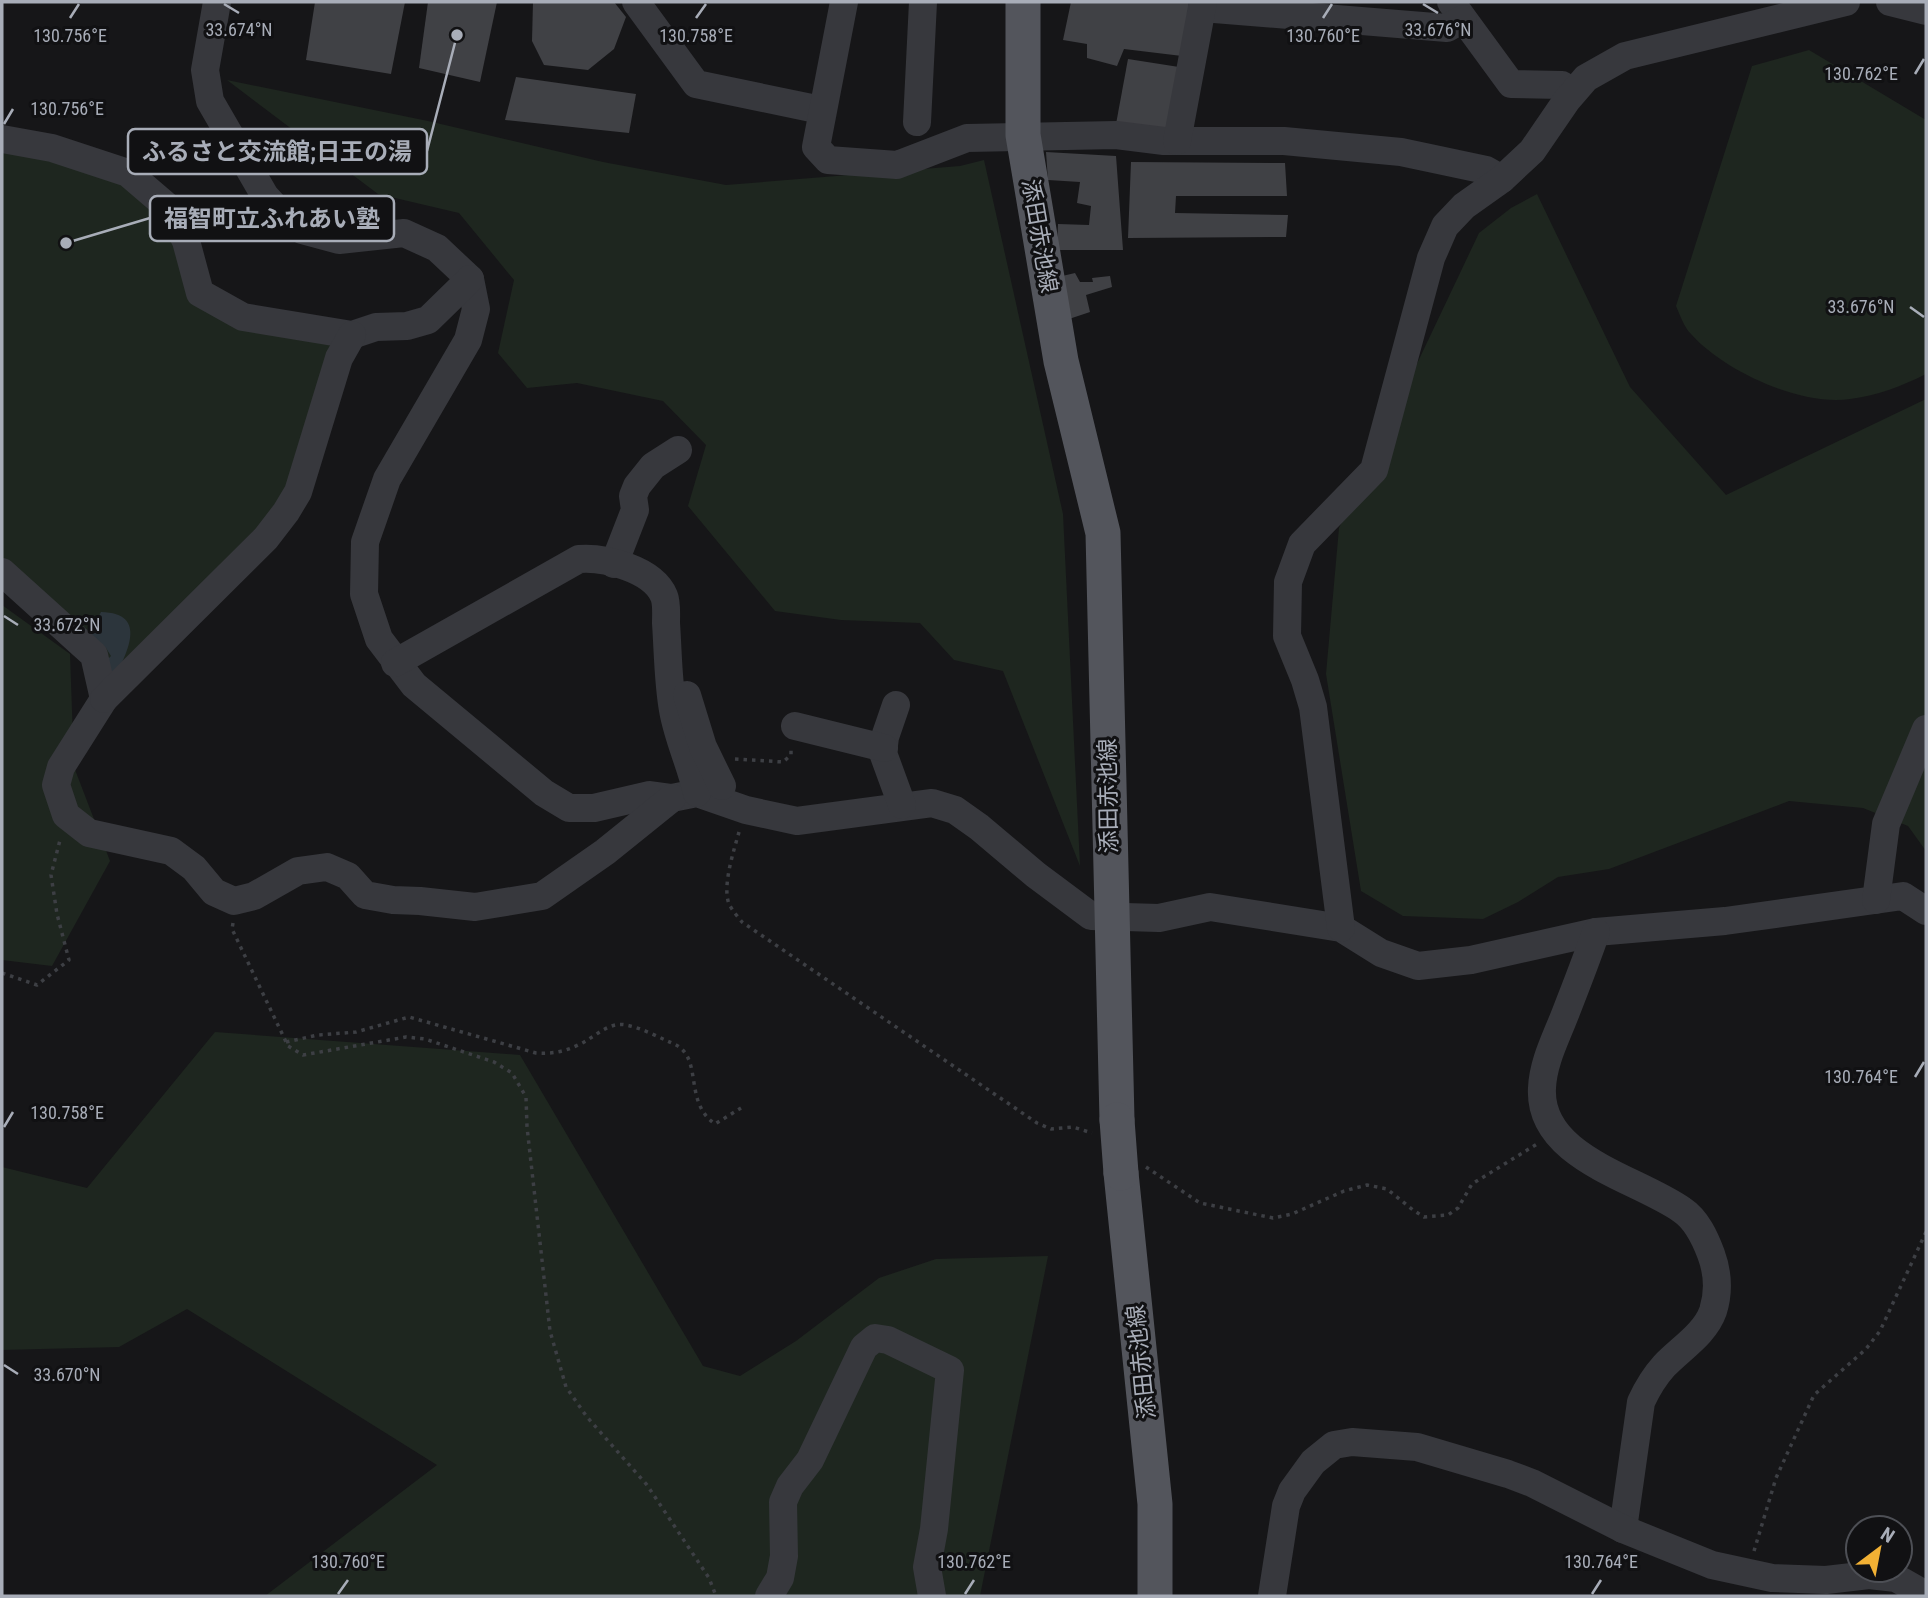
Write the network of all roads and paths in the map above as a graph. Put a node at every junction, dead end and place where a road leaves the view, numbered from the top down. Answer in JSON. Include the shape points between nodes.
{"nodes":[{"id":1,"x":217,"y":2,"type":"edge"},
{"id":2,"x":636,"y":2,"type":"edge"},
{"id":3,"x":844,"y":2,"type":"edge"},
{"id":4,"x":916,"y":2,"type":"edge"},
{"id":5,"x":1023,"y":2,"type":"edge"},
{"id":6,"x":1846,"y":2,"type":"edge"},
{"id":7,"x":1889,"y":2,"type":"edge"},
{"id":8,"x":1203,"y":5,"type":"edge"},
{"id":9,"x":1457,"y":10,"type":"edge"},
{"id":10,"x":1926,"y":12,"type":"edge"},
{"id":11,"x":1573,"y":92,"type":"junction"},
{"id":12,"x":821,"y":110,"type":"junction"},
{"id":13,"x":917,"y":122,"type":"dead end"},
{"id":14,"x":1023,"y":135,"type":"junction"},
{"id":15,"x":2,"y":139,"type":"edge"},
{"id":16,"x":1177,"y":141,"type":"junction"},
{"id":17,"x":1502,"y":179,"type":"junction"},
{"id":18,"x":470,"y":279,"type":"junction"},
{"id":19,"x":352,"y":335,"type":"junction"},
{"id":20,"x":678,"y":450,"type":"dead end"},
{"id":21,"x":614,"y":564,"type":"junction"},
{"id":22,"x":2,"y":572,"type":"edge"},
{"id":23,"x":395,"y":663,"type":"junction"},
{"id":24,"x":686,"y":677,"type":"dead end"},
{"id":25,"x":104,"y":699,"type":"junction"},
{"id":26,"x":896,"y":705,"type":"dead end"},
{"id":27,"x":795,"y":726,"type":"joint"},
{"id":28,"x":1926,"y":729,"type":"edge"},
{"id":29,"x":712,"y":747,"type":"joint"},
{"id":30,"x":884,"y":748,"type":"junction"},
{"id":31,"x":705,"y":795,"type":"junction"},
{"id":32,"x":902,"y":806,"type":"junction"},
{"id":33,"x":66,"y":815,"type":"junction"},
{"id":34,"x":244,"y":899,"type":"junction"},
{"id":35,"x":1876,"y":900,"type":"junction"},
{"id":36,"x":1926,"y":911,"type":"edge"},
{"id":37,"x":1111,"y":918,"type":"junction"},
{"id":38,"x":1341,"y":928,"type":"junction"},
{"id":39,"x":1596,"y":932,"type":"junction"},
{"id":40,"x":2,"y":973,"type":"edge"},
{"id":41,"x":286,"y":1042,"type":"junction"},
{"id":42,"x":741,"y":1108,"type":"dead end"},
{"id":43,"x":1926,"y":1232,"type":"edge"},
{"id":44,"x":1623,"y":1530,"type":"junction"},
{"id":45,"x":1747,"y":1573,"type":"junction"},
{"id":46,"x":1846,"y":1587,"type":"edge"},
{"id":47,"x":1926,"y":1595,"type":"edge"},
{"id":48,"x":716,"y":1596,"type":"edge"},
{"id":49,"x":769,"y":1596,"type":"edge"},
{"id":50,"x":932,"y":1596,"type":"edge"},
{"id":51,"x":1155,"y":1596,"type":"edge"},
{"id":52,"x":1272,"y":1596,"type":"edge"}],
"edges":[{"from":1,"to":18,"type":"street","via":[[205,70],[210,102],[265,196],[285,219],[302,230],[340,240],[404,233],[437,248]]},
{"from":2,"to":12,"type":"street","via":[[696,84]]},
{"from":3,"to":12,"type":"street"},
{"from":4,"to":13,"type":"street"},
{"from":5,"to":14,"type":"main road","name":"添田赤池線"},
{"from":6,"to":11,"type":"street","via":[[1625,56],[1586,78]]},
{"from":7,"to":10,"type":"street"},
{"from":8,"to":9,"type":"street","via":[[1447,28]]},
{"from":8,"to":16,"type":"street"},
{"from":9,"to":11,"type":"street","via":[[1511,84],[1562,85]]},
{"from":11,"to":17,"type":"street","via":[[1532,151]]},
{"from":12,"to":14,"type":"street","via":[[816,147],[828,160],[897,165],[967,138]]},
{"from":14,"to":16,"type":"street","via":[[1116,135]]},
{"from":14,"to":37,"type":"main road","name":"添田赤池線","via":[[1061,361],[1103,533]]},
{"from":15,"to":19,"type":"street","via":[[52,148],[128,173],[170,209],[186,241],[200,293],[243,317]]},
{"from":16,"to":17,"type":"street","via":[[1284,141],[1401,152],[1486,170]]},
{"from":17,"to":38,"type":"street","via":[[1464,206],[1446,226],[1430,258],[1374,470],[1302,544],[1288,582],[1287,636],[1313,706]]},
{"from":18,"to":19,"type":"street","via":[[428,320]]},
{"from":18,"to":23,"type":"street","via":[[476,309],[468,341],[387,479],[365,542],[364,594],[379,639]]},
{"from":19,"to":25,"type":"street","via":[[339,358],[299,492],[286,512],[266,538]]},
{"from":20,"to":21,"type":"street","via":[[653,466],[637,486],[635,509]]},
{"from":21,"to":23,"type":"street","via":[[579,559]]},
{"from":21,"to":31,"type":"street","via":[[634,569],[664,597],[672,708],[692,773]]},
{"from":22,"to":25,"type":"street","via":[[94,655]]},
{"from":23,"to":31,"type":"street","via":[[414,685],[544,793],[569,808],[594,808],[650,795]]},
{"from":24,"to":31,"type":"street","via":[[688,702],[703,747]]},
{"from":25,"to":33,"type":"street","via":[[61,766],[56,785]]},
{"from":26,"to":30,"type":"street"},
{"from":27,"to":29,"type":"path","via":[[790,734],[791,755],[783,762]]},
{"from":27,"to":30,"type":"street"},
{"from":28,"to":35,"type":"street","via":[[1886,824]]},
{"from":29,"to":31,"type":"street"},
{"from":30,"to":32,"type":"street"},
{"from":31,"to":32,"type":"street","via":[[797,821]]},
{"from":31,"to":34,"type":"street","via":[[605,852],[542,896],[475,907],[393,900],[365,895],[348,876],[327,867],[298,871]]},
{"from":32,"to":37,"type":"street","via":[[932,803],[955,810],[1090,916]]},
{"from":33,"to":34,"type":"street","via":[[89,833],[171,851],[194,868],[214,892]]},
{"from":33,"to":40,"type":"path","via":[[51,875],[69,960],[37,985]]},
{"from":34,"to":41,"type":"path","via":[[232,929]]},
{"from":35,"to":36,"type":"street","via":[[1903,896]]},
{"from":35,"to":39,"type":"street","via":[[1725,921]]},
{"from":37,"to":38,"type":"street","via":[[1159,918],[1210,906]]},
{"from":37,"to":51,"type":"main road","name":"添田赤池線","bridge":true,"via":[[1117,1120],[1155,1504]]},
{"from":38,"to":39,"type":"street","via":[[1381,953],[1418,965],[1471,960]]},
{"from":39,"to":44,"type":"street","via":[[1546,1061],[1541,1090],[1547,1116],[1562,1141],[1585,1158],[1684,1211],[1703,1235],[1716,1269],[1712,1315],[1663,1367],[1641,1402]]},
{"from":41,"to":42,"type":"path","via":[[356,1032],[409,1017],[551,1054],[579,1045],[608,1027],[625,1024],[682,1047],[706,1118],[715,1124]]},
{"from":41,"to":48,"type":"path","via":[[303,1055],[406,1037],[425,1039],[494,1062],[512,1073],[526,1097],[550,1332],[566,1387],[647,1485],[709,1578]]},
{"from":43,"to":45,"type":"path","via":[[1880,1331],[1814,1395],[1776,1478]]},
{"from":44,"to":45,"type":"street","via":[[1712,1565]]},
{"from":44,"to":52,"type":"street","via":[[1532,1483],[1417,1447],[1334,1445],[1313,1462],[1292,1491]]},
{"from":45,"to":46,"type":"street","via":[[1826,1580]]},
{"from":46,"to":47,"type":"street","via":[[1869,1575],[1896,1578]]},
{"from":49,"to":50,"type":"street","via":[[780,1578],[784,1556],[783,1503],[810,1460],[864,1347],[874,1338],[888,1340],[950,1370],[927,1567]]}]}
